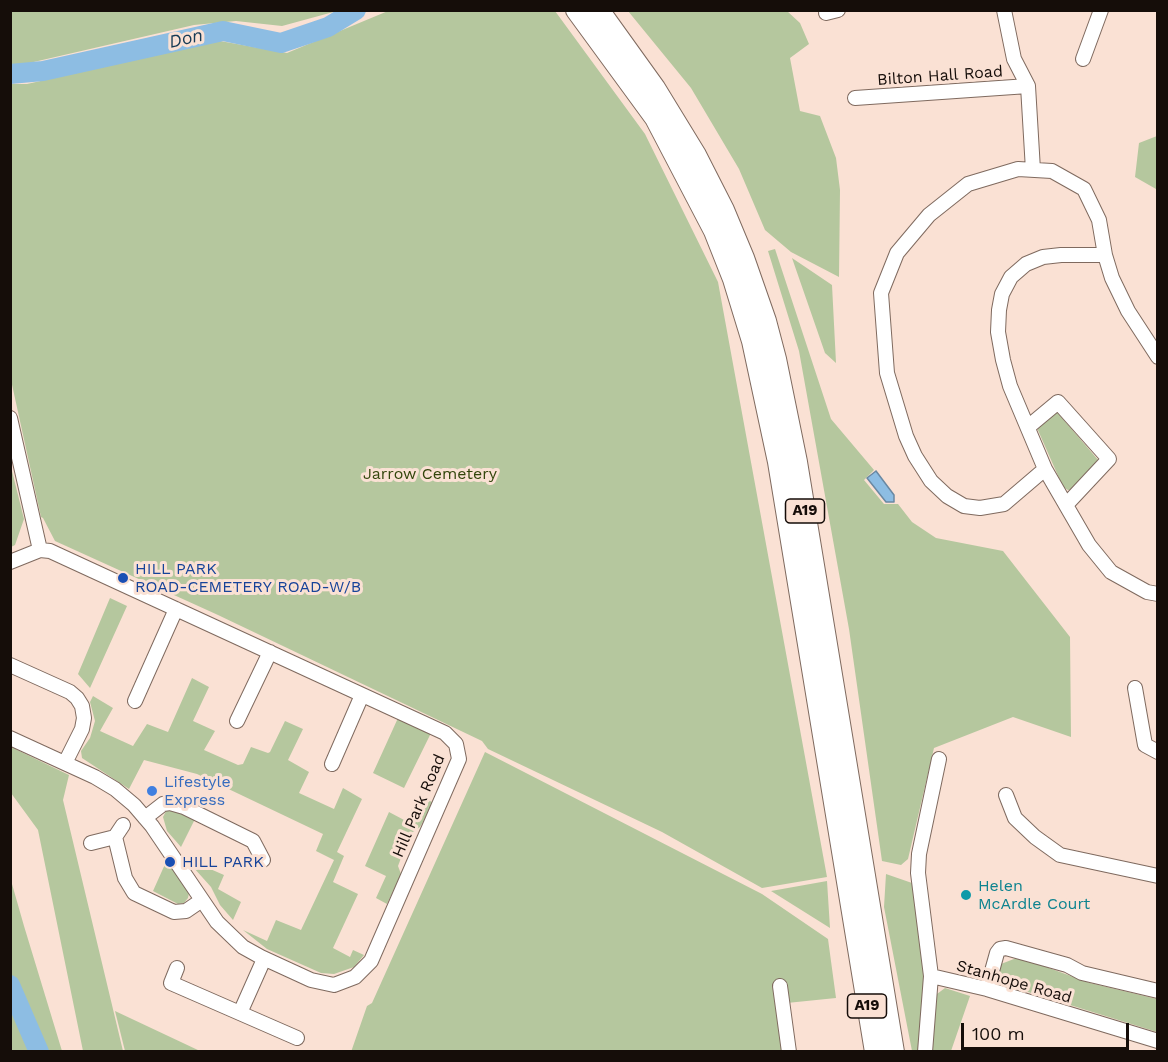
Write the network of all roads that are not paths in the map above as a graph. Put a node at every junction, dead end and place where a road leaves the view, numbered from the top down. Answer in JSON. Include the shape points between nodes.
{"nodes":[{"id":1,"x":576,"y":10,"type":"edge"},
{"id":2,"x":599,"y":10,"type":"edge"},
{"id":3,"x":1004,"y":10,"type":"edge"},
{"id":4,"x":1101,"y":10,"type":"edge"},
{"id":5,"x":1083,"y":59,"type":"dead end"},
{"id":6,"x":1028,"y":86,"type":"junction"},
{"id":7,"x":855,"y":98,"type":"dead end"},
{"id":8,"x":1033,"y":170,"type":"junction"},
{"id":9,"x":1105,"y":255,"type":"junction"},
{"id":10,"x":1158,"y":357,"type":"edge"},
{"id":11,"x":10,"y":418,"type":"edge"},
{"id":12,"x":1028,"y":427,"type":"junction"},
{"id":13,"x":1045,"y":469,"type":"junction"},
{"id":14,"x":1066,"y":505,"type":"junction"},
{"id":15,"x":40,"y":550,"type":"junction"},
{"id":16,"x":10,"y":562,"type":"edge"},
{"id":17,"x":1158,"y":594,"type":"edge"},
{"id":18,"x":176,"y":609,"type":"junction"},
{"id":19,"x":270,"y":652,"type":"junction"},
{"id":20,"x":10,"y":665,"type":"edge"},
{"id":21,"x":1134,"y":688,"type":"dead end"},
{"id":22,"x":362,"y":695,"type":"junction"},
{"id":23,"x":135,"y":701,"type":"dead end"},
{"id":24,"x":237,"y":721,"type":"dead end"},
{"id":25,"x":10,"y":738,"type":"edge"},
{"id":26,"x":1158,"y":752,"type":"edge"},
{"id":27,"x":939,"y":759,"type":"dead end"},
{"id":28,"x":65,"y":763,"type":"junction"},
{"id":29,"x":332,"y":764,"type":"dead end"},
{"id":30,"x":1006,"y":795,"type":"dead end"},
{"id":31,"x":146,"y":818,"type":"junction"},
{"id":32,"x":847,"y":824,"type":"junction"},
{"id":33,"x":123,"y":825,"type":"dead end"},
{"id":34,"x":115,"y":837,"type":"junction"},
{"id":35,"x":91,"y":843,"type":"dead end"},
{"id":36,"x":263,"y":860,"type":"dead end"},
{"id":37,"x":1158,"y":876,"type":"edge"},
{"id":38,"x":202,"y":900,"type":"junction"},
{"id":39,"x":264,"y":959,"type":"junction"},
{"id":40,"x":177,"y":968,"type":"dead end"},
{"id":41,"x":931,"y":976,"type":"junction"},
{"id":42,"x":780,"y":986,"type":"dead end"},
{"id":43,"x":987,"y":989,"type":"junction"},
{"id":44,"x":1158,"y":991,"type":"edge"},
{"id":45,"x":240,"y":1013,"type":"junction"},
{"id":46,"x":297,"y":1038,"type":"dead end"},
{"id":47,"x":1158,"y":1041,"type":"edge"},
{"id":48,"x":789,"y":1052,"type":"edge"},
{"id":49,"x":862,"y":1052,"type":"edge"},
{"id":50,"x":875,"y":1052,"type":"edge"},
{"id":51,"x":894,"y":1052,"type":"edge"},
{"id":52,"x":906,"y":1052,"type":"edge"},
{"id":53,"x":925,"y":1052,"type":"edge"}],
"edges":[{"from":1,"to":32,"type":"highway","number":"A19","via":[[655,118],[714,231],[733,279],[752,341],[778,462]]},
{"from":2,"to":32,"type":"highway","number":"A19","via":[[655,88],[696,155],[724,210],[766,321],[797,462]]},
{"from":3,"to":6,"type":"street","via":[[1014,58]]},
{"from":4,"to":5,"type":"street"},
{"from":6,"to":7,"type":"street","name":"Bilton Hall Road"},
{"from":6,"to":8,"type":"street"},
{"from":8,"to":9,"type":"street","via":[[1052,171],[1084,189],[1099,220]]},
{"from":8,"to":13,"type":"street","via":[[1018,169],[960,190],[930,215],[897,253],[881,294],[887,373],[906,436],[931,481],[964,506],[990,508],[1004,504]]},
{"from":9,"to":10,"type":"street","via":[[1128,311]]},
{"from":9,"to":12,"type":"street","via":[[1043,257],[1026,264],[1011,277],[1002,294],[998,332],[1003,360]]},
{"from":11,"to":15,"type":"street"},
{"from":12,"to":13,"type":"street"},
{"from":12,"to":14,"type":"street","via":[[1058,402],[1109,459]]},
{"from":13,"to":14,"type":"street"},
{"from":14,"to":17,"type":"street","via":[[1111,572]]},
{"from":15,"to":16,"type":"street"},
{"from":15,"to":18,"type":"street","name":"Hill Park Road","via":[[50,551]]},
{"from":18,"to":19,"type":"street","name":"Hill Park Road"},
{"from":18,"to":23,"type":"street"},
{"from":19,"to":22,"type":"street","name":"Hill Park Road"},
{"from":19,"to":24,"type":"street"},
{"from":20,"to":28,"type":"street","via":[[77,698],[84,718],[82,729]]},
{"from":21,"to":26,"type":"street","via":[[1145,745]]},
{"from":22,"to":29,"type":"street"},
{"from":22,"to":39,"type":"street","name":"Hill Park Road","via":[[452,738],[459,752],[456,767],[364,970],[345,982],[322,984]]},
{"from":25,"to":28,"type":"street","name":"Hill Park Road"},
{"from":27,"to":41,"type":"street","via":[[919,864]]},
{"from":28,"to":31,"type":"street","name":"Hill Park Road","via":[[115,789]]},
{"from":30,"to":37,"type":"street","via":[[1015,818],[1060,855]]},
{"from":31,"to":36,"type":"street","via":[[163,804],[184,807],[253,841]]},
{"from":31,"to":38,"type":"street","name":"Hill Park Road"},
{"from":32,"to":49,"type":"highway","via":[[848,951]]},
{"from":32,"to":50,"type":"highway","number":"A19"},
{"from":32,"to":51,"type":"highway","number":"A19"},
{"from":32,"to":52,"type":"highway","via":[[876,902]]},
{"from":33,"to":34,"type":"street"},
{"from":34,"to":35,"type":"street"},
{"from":34,"to":38,"type":"street","via":[[125,878],[134,893],[174,912],[186,911]]},
{"from":38,"to":39,"type":"street","name":"Hill Park Road","via":[[230,936]]},
{"from":39,"to":45,"type":"street"},
{"from":40,"to":45,"type":"street","via":[[171,983]]},
{"from":41,"to":43,"type":"street","name":"Stanhope Road"},
{"from":41,"to":53,"type":"street"},
{"from":42,"to":48,"type":"street"},
{"from":43,"to":44,"type":"street","via":[[997,953],[1006,948],[1082,973]]},
{"from":43,"to":47,"type":"street","name":"Stanhope Road"},
{"from":45,"to":46,"type":"street"}]}
